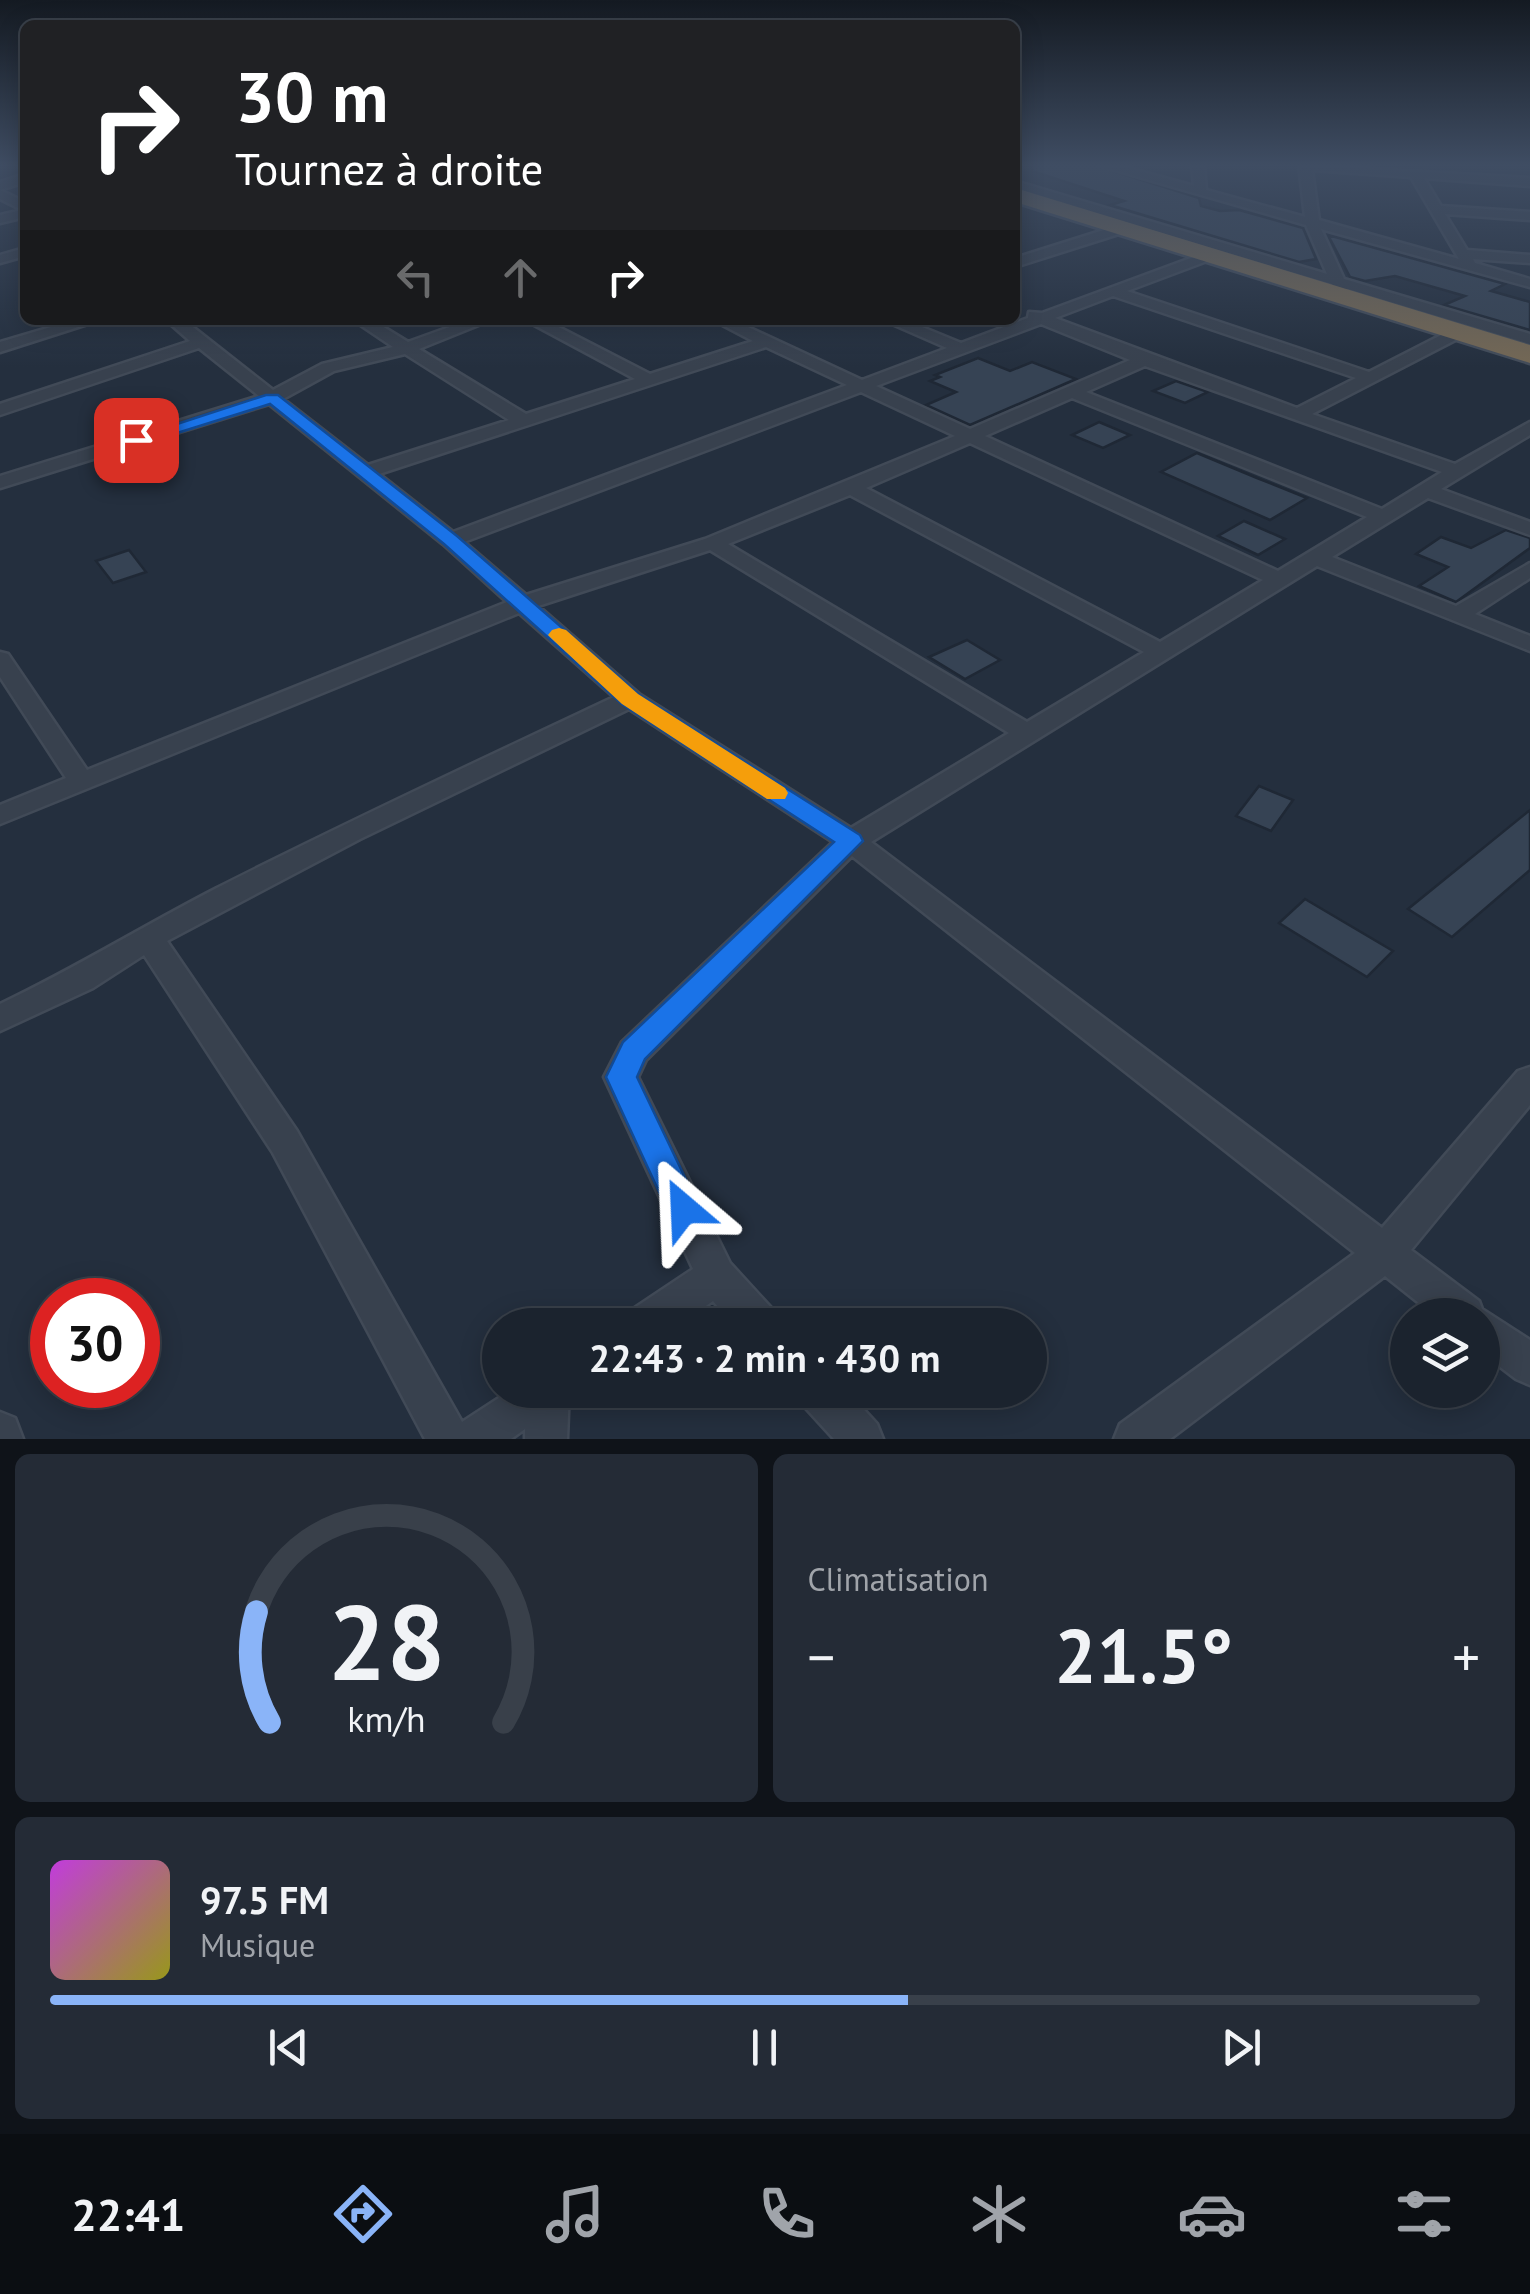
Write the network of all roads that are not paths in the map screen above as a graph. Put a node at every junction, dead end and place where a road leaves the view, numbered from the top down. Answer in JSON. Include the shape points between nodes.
{"nodes":[{"id":1,"x":1111,"y":232,"type":"edge"},
{"id":2,"x":1137,"y":232,"type":"edge"},
{"id":3,"x":1163,"y":232,"type":"edge"},
{"id":4,"x":1316,"y":232,"type":"edge"},
{"id":5,"x":1341,"y":232,"type":"edge"},
{"id":6,"x":1448,"y":232,"type":"edge"},
{"id":7,"x":1210,"y":255,"type":"junction"},
{"id":8,"x":1530,"y":259,"type":"edge"},
{"id":9,"x":1020,"y":260,"type":"edge"},
{"id":10,"x":1466,"y":260,"type":"junction"},
{"id":11,"x":1530,"y":282,"type":"edge"},
{"id":12,"x":1341,"y":289,"type":"junction"},
{"id":13,"x":1112,"y":290,"type":"junction"},
{"id":14,"x":1020,"y":310,"type":"edge"},
{"id":15,"x":1038,"y":317,"type":"junction"},
{"id":16,"x":1020,"y":324,"type":"edge"},
{"id":17,"x":74,"y":325,"type":"edge"},
{"id":18,"x":180,"y":325,"type":"edge"},
{"id":19,"x":368,"y":325,"type":"edge"},
{"id":20,"x":470,"y":325,"type":"edge"},
{"id":21,"x":543,"y":325,"type":"edge"},
{"id":22,"x":731,"y":325,"type":"edge"},
{"id":23,"x":904,"y":325,"type":"edge"},
{"id":24,"x":1017,"y":325,"type":"edge"},
{"id":25,"x":1459,"y":332,"type":"junction"},
{"id":26,"x":1530,"y":338,"type":"edge"},
{"id":27,"x":202,"y":342,"type":"junction"},
{"id":28,"x":765,"y":342,"type":"junction"},
{"id":29,"x":2,"y":345,"type":"edge"},
{"id":30,"x":958,"y":348,"type":"junction"},
{"id":31,"x":405,"y":349,"type":"junction"},
{"id":32,"x":1530,"y":354,"type":"edge"},
{"id":33,"x":1144,"y":360,"type":"junction"},
{"id":34,"x":1372,"y":378,"type":"junction"},
{"id":35,"x":649,"y":380,"type":"junction"},
{"id":36,"x":861,"y":384,"type":"junction"},
{"id":37,"x":1072,"y":392,"type":"junction"},
{"id":38,"x":272,"y":398,"type":"junction"},
{"id":39,"x":0,"y":410,"type":"edge"},
{"id":40,"x":1298,"y":415,"type":"junction"},
{"id":41,"x":524,"y":421,"type":"junction"},
{"id":42,"x":1529,"y":428,"type":"edge"},
{"id":43,"x":969,"y":436,"type":"junction"},
{"id":44,"x":1456,"y":472,"type":"junction"},
{"id":45,"x":364,"y":473,"type":"junction"},
{"id":46,"x":0,"y":482,"type":"edge"},
{"id":47,"x":851,"y":488,"type":"junction"},
{"id":48,"x":1425,"y":490,"type":"junction"},
{"id":49,"x":1382,"y":516,"type":"junction"},
{"id":50,"x":1530,"y":529,"type":"edge"},
{"id":51,"x":450,"y":540,"type":"junction"},
{"id":52,"x":712,"y":542,"type":"junction"},
{"id":53,"x":1314,"y":557,"type":"junction"},
{"id":54,"x":1530,"y":569,"type":"edge"},
{"id":55,"x":1277,"y":578,"type":"junction"},
{"id":56,"x":524,"y":602,"type":"junction"},
{"id":57,"x":1457,"y":615,"type":"junction"},
{"id":58,"x":1530,"y":644,"type":"edge"},
{"id":59,"x":1160,"y":651,"type":"junction"},
{"id":60,"x":4,"y":672,"type":"edge"},
{"id":61,"x":630,"y":699,"type":"junction"},
{"id":62,"x":1026,"y":734,"type":"junction"},
{"id":63,"x":81,"y":780,"type":"junction"},
{"id":64,"x":0,"y":814,"type":"edge"},
{"id":65,"x":851,"y":841,"type":"junction"},
{"id":66,"x":148,"y":936,"type":"junction"},
{"id":67,"x":0,"y":1018,"type":"edge"},
{"id":68,"x":1530,"y":1080,"type":"edge"},
{"id":69,"x":1385,"y":1253,"type":"junction"},
{"id":70,"x":716,"y":1276,"type":"junction"},
{"id":71,"x":1443,"y":1298,"type":"edge"},
{"id":72,"x":669,"y":1308,"type":"edge"},
{"id":73,"x":745,"y":1308,"type":"edge"},
{"id":74,"x":1500,"y":1342,"type":"edge"},
{"id":75,"x":1530,"y":1365,"type":"edge"},
{"id":76,"x":520,"y":1408,"type":"edge"},
{"id":77,"x":547,"y":1408,"type":"edge"},
{"id":78,"x":834,"y":1408,"type":"edge"},
{"id":79,"x":448,"y":1439,"type":"edge"},
{"id":80,"x":473,"y":1439,"type":"edge"},
{"id":81,"x":546,"y":1439,"type":"edge"},
{"id":82,"x":862,"y":1439,"type":"edge"},
{"id":83,"x":1135,"y":1439,"type":"edge"}],
"edges":[{"from":1,"to":9,"type":"street"},
{"from":2,"to":7,"type":"highway"},
{"from":3,"to":12,"type":"street"},
{"from":4,"to":12,"type":"street"},
{"from":5,"to":10,"type":"street"},
{"from":6,"to":10,"type":"street"},
{"from":7,"to":12,"type":"highway"},
{"from":7,"to":13,"type":"street"},
{"from":8,"to":10,"type":"street"},
{"from":10,"to":11,"type":"street"},
{"from":12,"to":25,"type":"highway"},
{"from":12,"to":26,"type":"street"},
{"from":13,"to":15,"type":"street"},
{"from":13,"to":34,"type":"street"},
{"from":14,"to":15,"type":"street"},
{"from":15,"to":16,"type":"street"},
{"from":15,"to":33,"type":"street"},
{"from":17,"to":29,"type":"street"},
{"from":18,"to":27,"type":"street"},
{"from":19,"to":31,"type":"street"},
{"from":20,"to":31,"type":"street"},
{"from":21,"to":35,"type":"street"},
{"from":22,"to":28,"type":"street"},
{"from":23,"to":30,"type":"street"},
{"from":24,"to":30,"type":"street"},
{"from":25,"to":32,"type":"highway"},
{"from":25,"to":34,"type":"street"},
{"from":27,"to":38,"type":"street"},
{"from":27,"to":39,"type":"street"},
{"from":28,"to":35,"type":"street"},
{"from":28,"to":36,"type":"street"},
{"from":30,"to":36,"type":"street"},
{"from":31,"to":38,"type":"street","via":[[328,367]]},
{"from":31,"to":41,"type":"street"},
{"from":33,"to":37,"type":"street"},
{"from":33,"to":40,"type":"street"},
{"from":34,"to":40,"type":"street"},
{"from":35,"to":41,"type":"street"},
{"from":36,"to":43,"type":"street"},
{"from":36,"to":51,"type":"street"},
{"from":37,"to":43,"type":"street"},
{"from":37,"to":49,"type":"street"},
{"from":38,"to":45,"type":"street"},
{"from":38,"to":46,"type":"street"},
{"from":40,"to":44,"type":"street"},
{"from":41,"to":45,"type":"street"},
{"from":42,"to":44,"type":"street"},
{"from":43,"to":47,"type":"street"},
{"from":43,"to":55,"type":"street"},
{"from":44,"to":48,"type":"street"},
{"from":45,"to":51,"type":"street"},
{"from":47,"to":52,"type":"street"},
{"from":47,"to":59,"type":"street"},
{"from":48,"to":49,"type":"street"},
{"from":48,"to":50,"type":"street"},
{"from":49,"to":53,"type":"street"},
{"from":51,"to":56,"type":"street"},
{"from":52,"to":56,"type":"street"},
{"from":52,"to":62,"type":"street"},
{"from":53,"to":55,"type":"street"},
{"from":53,"to":57,"type":"street"},
{"from":54,"to":57,"type":"street"},
{"from":55,"to":59,"type":"street"},
{"from":56,"to":61,"type":"street"},
{"from":56,"to":63,"type":"street"},
{"from":57,"to":58,"type":"street"},
{"from":59,"to":62,"type":"street"},
{"from":60,"to":63,"type":"street"},
{"from":61,"to":65,"type":"street"},
{"from":61,"to":66,"type":"street"},
{"from":62,"to":65,"type":"street"},
{"from":63,"to":64,"type":"street"},
{"from":65,"to":69,"type":"street"},
{"from":65,"to":70,"type":"street","via":[[634,1051],[622,1077]]},
{"from":66,"to":67,"type":"street","via":[[82,979]]},
{"from":66,"to":79,"type":"street","via":[[285,1142]]},
{"from":68,"to":69,"type":"street"},
{"from":69,"to":71,"type":"street"},
{"from":69,"to":83,"type":"street"},
{"from":70,"to":72,"type":"street"},
{"from":70,"to":73,"type":"street"},
{"from":74,"to":75,"type":"street"},
{"from":76,"to":80,"type":"street"},
{"from":77,"to":81,"type":"street"},
{"from":78,"to":82,"type":"street"}]}
